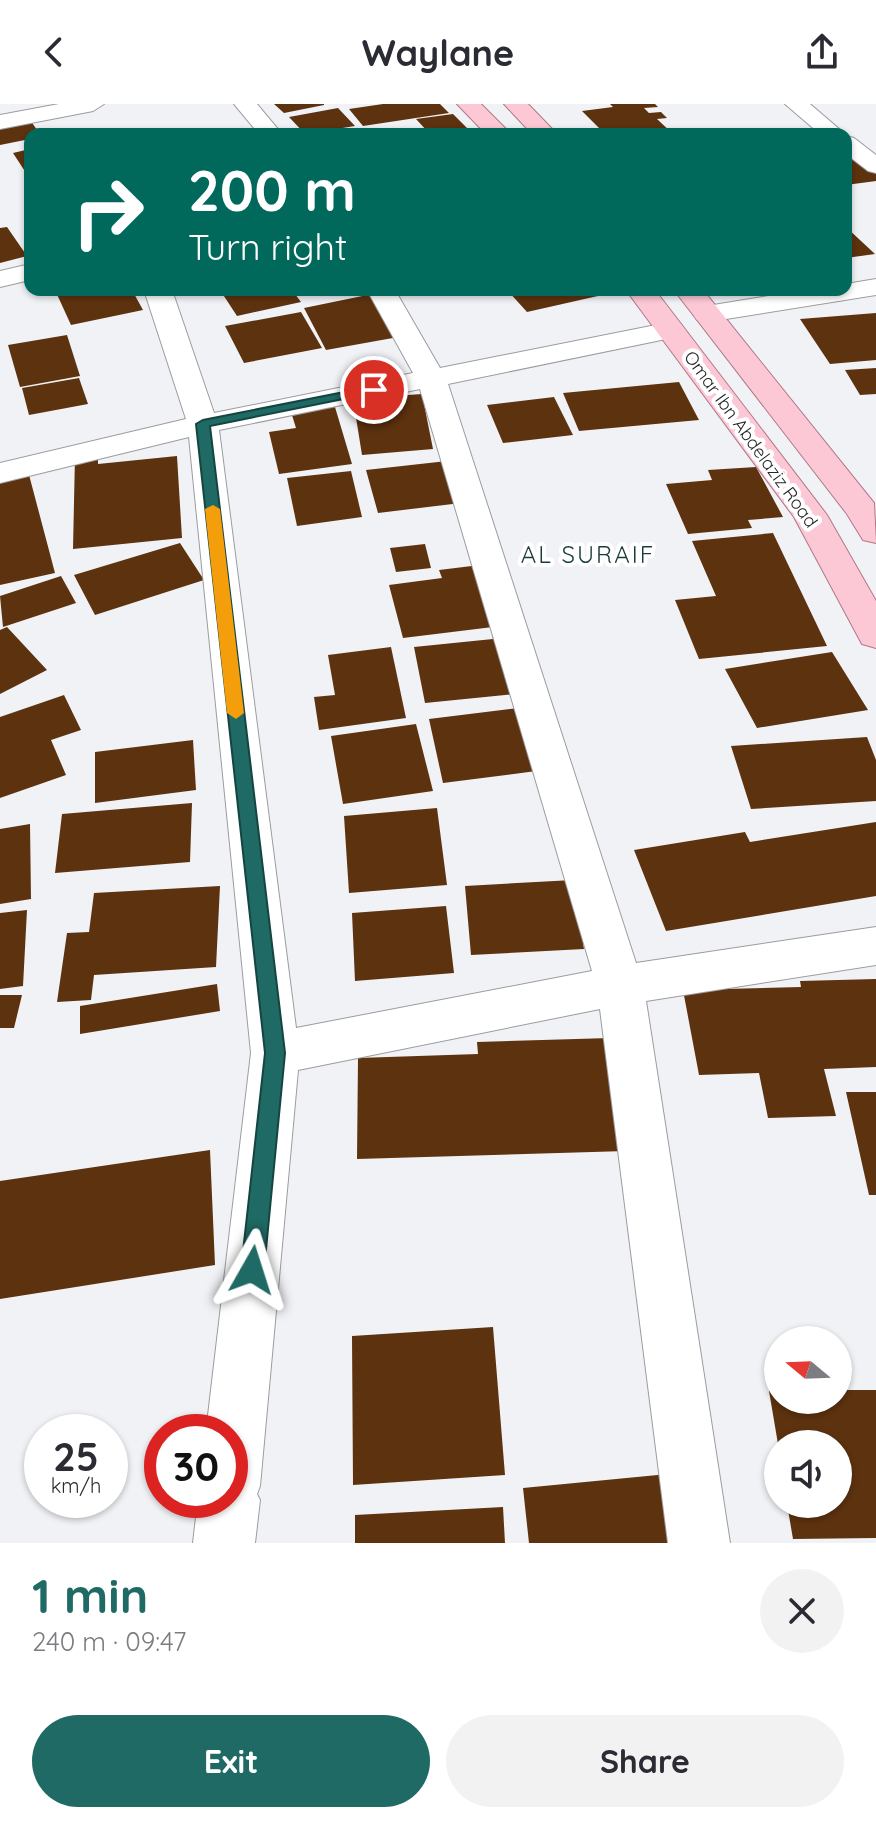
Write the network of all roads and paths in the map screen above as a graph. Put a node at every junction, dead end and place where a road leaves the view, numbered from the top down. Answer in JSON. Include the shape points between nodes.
{"nodes":[{"id":1,"x":93,"y":104,"type":"edge"},
{"id":2,"x":245,"y":104,"type":"edge"},
{"id":3,"x":468,"y":104,"type":"edge"},
{"id":4,"x":515,"y":104,"type":"edge"},
{"id":5,"x":796,"y":104,"type":"edge"},
{"id":6,"x":46,"y":107,"type":"edge"},
{"id":7,"x":0,"y":122,"type":"edge"},
{"id":8,"x":60,"y":128,"type":"edge"},
{"id":9,"x":266,"y":128,"type":"edge"},
{"id":10,"x":493,"y":128,"type":"edge"},
{"id":11,"x":539,"y":128,"type":"edge"},
{"id":12,"x":826,"y":128,"type":"edge"},
{"id":13,"x":852,"y":148,"type":"edge"},
{"id":14,"x":876,"y":166,"type":"edge"},
{"id":15,"x":24,"y":273,"type":"edge"},
{"id":16,"x":0,"y":279,"type":"edge"},
{"id":17,"x":876,"y":287,"type":"edge"},
{"id":18,"x":852,"y":289,"type":"edge"},
{"id":19,"x":160,"y":296,"type":"edge"},
{"id":20,"x":384,"y":296,"type":"edge"},
{"id":21,"x":645,"y":296,"type":"edge"},
{"id":22,"x":769,"y":296,"type":"edge"},
{"id":23,"x":698,"y":302,"type":"edge"},
{"id":24,"x":671,"y":330,"type":"junction"},
{"id":25,"x":431,"y":378,"type":"junction"},
{"id":26,"x":203,"y":424,"type":"junction"},
{"id":27,"x":0,"y":473,"type":"edge"},
{"id":28,"x":876,"y":532,"type":"edge"},
{"id":29,"x":876,"y":635,"type":"edge"},
{"id":30,"x":876,"y":946,"type":"edge"},
{"id":31,"x":620,"y":985,"type":"junction"},
{"id":32,"x":275,"y":1053,"type":"junction"},
{"id":33,"x":237,"y":1414,"type":"edge"},
{"id":34,"x":227,"y":1518,"type":"edge"},
{"id":35,"x":224,"y":1543,"type":"edge"},
{"id":36,"x":699,"y":1543,"type":"edge"}],
"edges":[{"from":1,"to":6,"type":"street"},
{"from":2,"to":9,"type":"street"},
{"from":3,"to":10,"type":"main road"},
{"from":4,"to":11,"type":"main road"},
{"from":5,"to":12,"type":"street"},
{"from":6,"to":7,"type":"street"},
{"from":6,"to":8,"type":"street"},
{"from":13,"to":14,"type":"street"},
{"from":15,"to":16,"type":"street"},
{"from":17,"to":18,"type":"street"},
{"from":19,"to":26,"type":"street"},
{"from":20,"to":25,"type":"street"},
{"from":21,"to":24,"type":"main road","name":"Omar Ibn Abdelaziz Road"},
{"from":22,"to":23,"type":"street"},
{"from":23,"to":28,"type":"main road","name":"Omar Ibn Abdelaziz Road"},
{"from":24,"to":25,"type":"street"},
{"from":24,"to":29,"type":"main road","name":"Omar Ibn Abdelaziz Road","via":[[810,515]]},
{"from":25,"to":26,"type":"street"},
{"from":25,"to":31,"type":"street"},
{"from":26,"to":27,"type":"street"},
{"from":26,"to":32,"type":"street"},
{"from":30,"to":31,"type":"street"},
{"from":31,"to":32,"type":"street"},
{"from":31,"to":36,"type":"street"},
{"from":32,"to":33,"type":"street"},
{"from":34,"to":35,"type":"street"}]}
